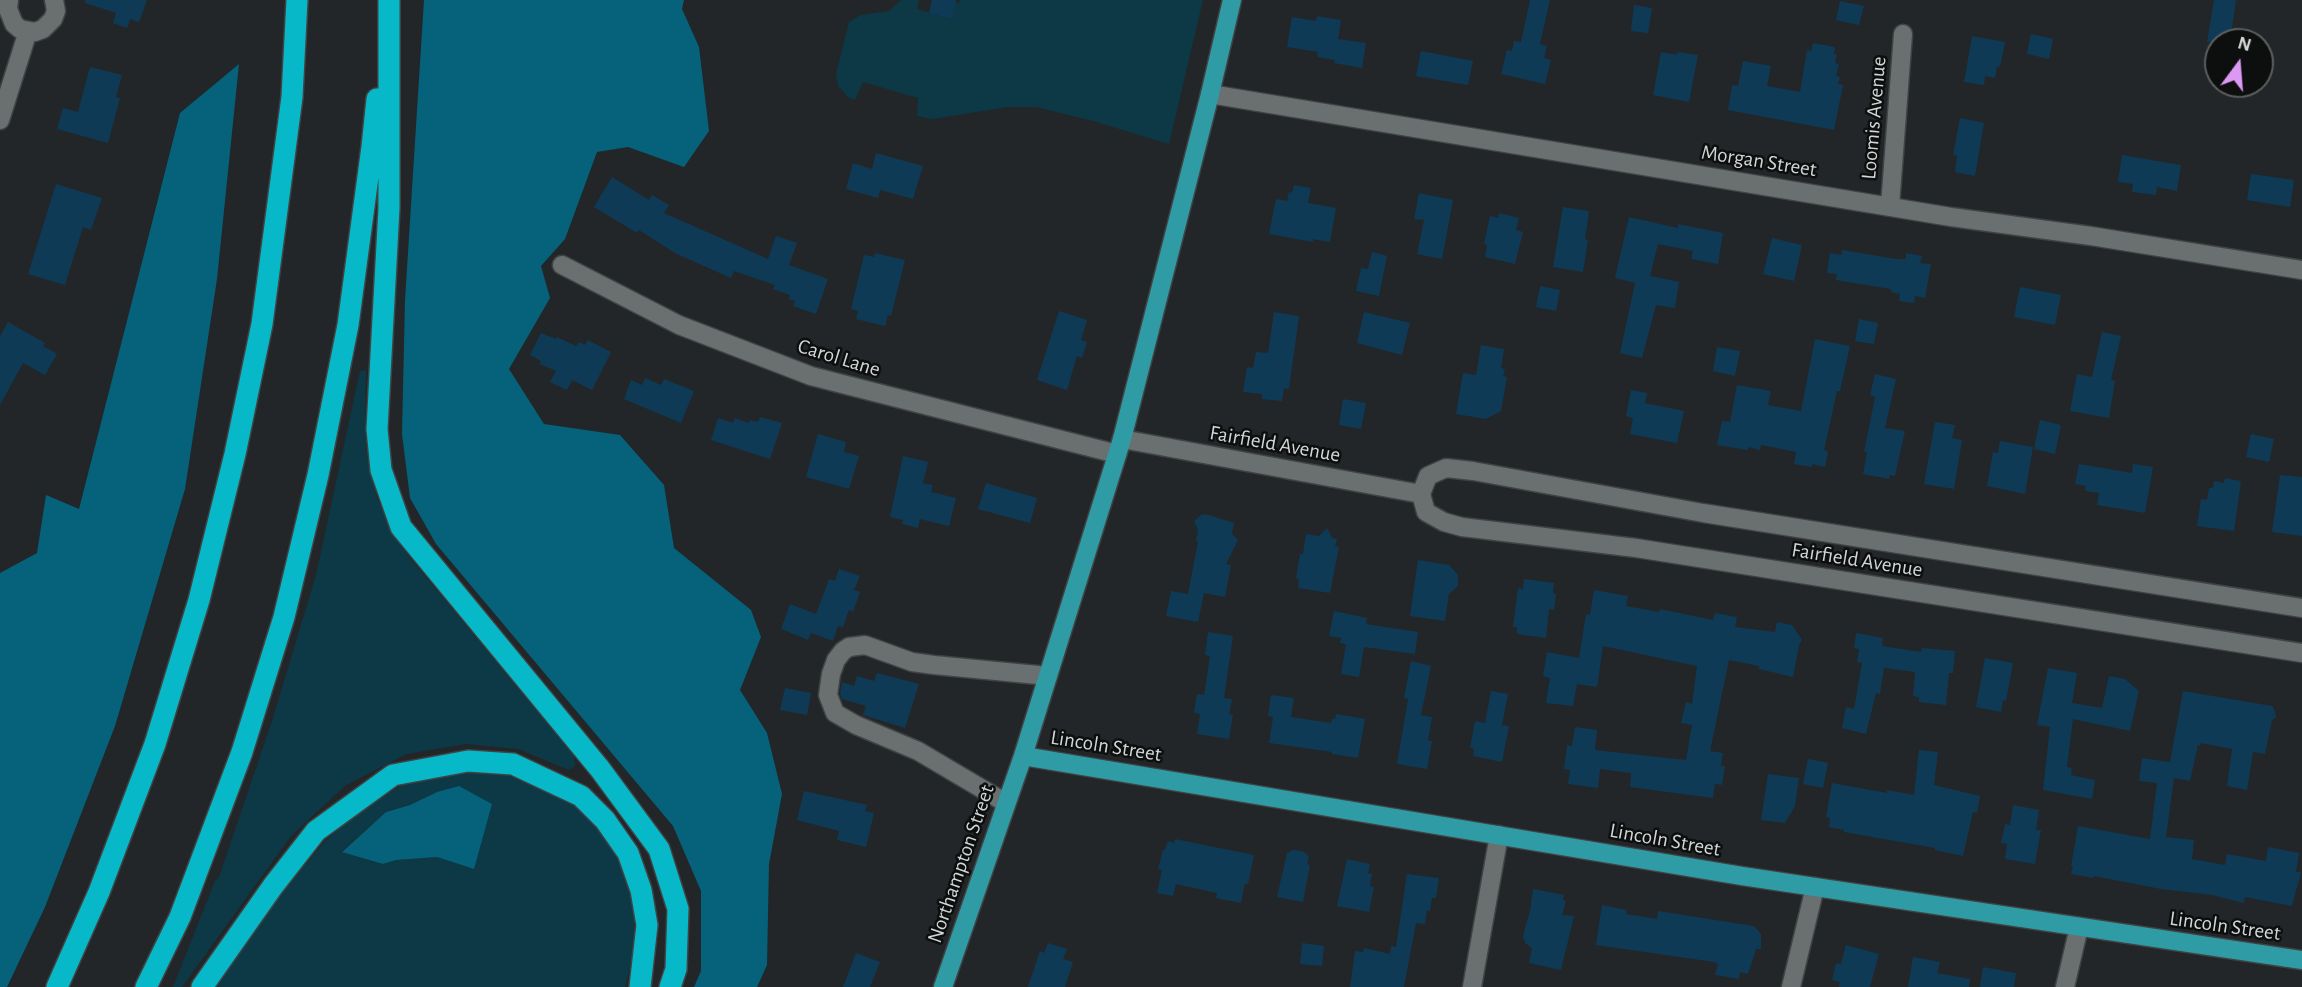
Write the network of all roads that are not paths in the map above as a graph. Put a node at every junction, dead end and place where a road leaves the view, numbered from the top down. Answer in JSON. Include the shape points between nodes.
{"nodes":[{"id":1,"x":9,"y":0,"type":"edge"},
{"id":2,"x":54,"y":0,"type":"edge"},
{"id":3,"x":288,"y":0,"type":"edge"},
{"id":4,"x":297,"y":0,"type":"edge"},
{"id":5,"x":387,"y":0,"type":"edge"},
{"id":6,"x":1232,"y":0,"type":"edge"},
{"id":7,"x":28,"y":31,"type":"junction"},
{"id":8,"x":1903,"y":34,"type":"dead end"},
{"id":9,"x":1210,"y":94,"type":"junction"},
{"id":10,"x":292,"y":97,"type":"junction"},
{"id":11,"x":0,"y":120,"type":"edge"},
{"id":12,"x":1890,"y":205,"type":"junction"},
{"id":13,"x":562,"y":265,"type":"dead end"},
{"id":14,"x":2302,"y":270,"type":"edge"},
{"id":15,"x":1120,"y":447,"type":"junction"},
{"id":16,"x":1421,"y":494,"type":"junction"},
{"id":17,"x":2302,"y":608,"type":"edge"},
{"id":18,"x":2302,"y":653,"type":"edge"},
{"id":19,"x":1048,"y":676,"type":"junction"},
{"id":20,"x":1023,"y":756,"type":"junction"},
{"id":21,"x":1006,"y":803,"type":"junction"},
{"id":22,"x":1499,"y":835,"type":"junction"},
{"id":23,"x":1815,"y":887,"type":"junction"},
{"id":24,"x":2079,"y":927,"type":"junction"},
{"id":25,"x":2302,"y":960,"type":"edge"},
{"id":26,"x":57,"y":987,"type":"edge"},
{"id":27,"x":146,"y":987,"type":"edge"},
{"id":28,"x":202,"y":987,"type":"edge"},
{"id":29,"x":640,"y":987,"type":"edge"},
{"id":30,"x":670,"y":987,"type":"edge"},
{"id":31,"x":943,"y":987,"type":"edge"},
{"id":32,"x":1472,"y":987,"type":"edge"},
{"id":33,"x":1791,"y":987,"type":"edge"},
{"id":34,"x":2065,"y":987,"type":"edge"}],
"edges":[{"from":1,"to":7,"type":"street","via":[[14,24]]},
{"from":2,"to":7,"type":"street","via":[[49,25]]},
{"from":3,"to":10,"type":"highway"},
{"from":4,"to":10,"type":"highway"},
{"from":5,"to":27,"type":"highway","via":[[348,325],[284,617],[242,752],[180,917]]},
{"from":5,"to":30,"type":"highway","via":[[389,208],[377,429],[381,470],[401,527],[600,769],[659,849],[678,909],[676,969]]},
{"from":6,"to":9,"type":"main road","name":"Northampton Street"},
{"from":7,"to":11,"type":"street"},
{"from":8,"to":12,"type":"street","name":"Loomis Avenue"},
{"from":9,"to":12,"type":"street","name":"Morgan Street"},
{"from":9,"to":15,"type":"main road","name":"Northampton Street"},
{"from":10,"to":26,"type":"highway","via":[[262,324],[199,600],[155,744]]},
{"from":12,"to":14,"type":"street","name":"Morgan Street"},
{"from":13,"to":15,"type":"street","name":"Carol Lane","via":[[679,325],[811,376]]},
{"from":15,"to":16,"type":"street","name":"Fairfield Avenue"},
{"from":15,"to":19,"type":"main road","name":"Northampton Street"},
{"from":16,"to":17,"type":"street","name":"Fairfield Avenue","via":[[1428,476],[1446,468],[1473,471],[1703,513]]},
{"from":16,"to":18,"type":"street","name":"Fairfield Avenue","via":[[1426,513],[1462,527],[1636,548]]},
{"from":19,"to":20,"type":"main road","name":"Northampton Street"},
{"from":19,"to":21,"type":"street","via":[[923,664],[864,645],[844,651],[831,674],[828,695],[835,713],[918,751]]},
{"from":20,"to":21,"type":"main road","name":"Northampton Street"},
{"from":20,"to":22,"type":"main road","name":"Lincoln Street"},
{"from":21,"to":31,"type":"main road","name":"Northampton Street"},
{"from":22,"to":23,"type":"main road","name":"Lincoln Street"},
{"from":22,"to":32,"type":"street"},
{"from":23,"to":24,"type":"main road","name":"Lincoln Street"},
{"from":23,"to":33,"type":"street"},
{"from":24,"to":25,"type":"main road","name":"Lincoln Street"},
{"from":24,"to":34,"type":"street"},
{"from":28,"to":29,"type":"highway","via":[[316,831],[393,775],[468,761],[513,764],[580,796],[605,820],[628,853],[641,890],[647,925]]}]}
